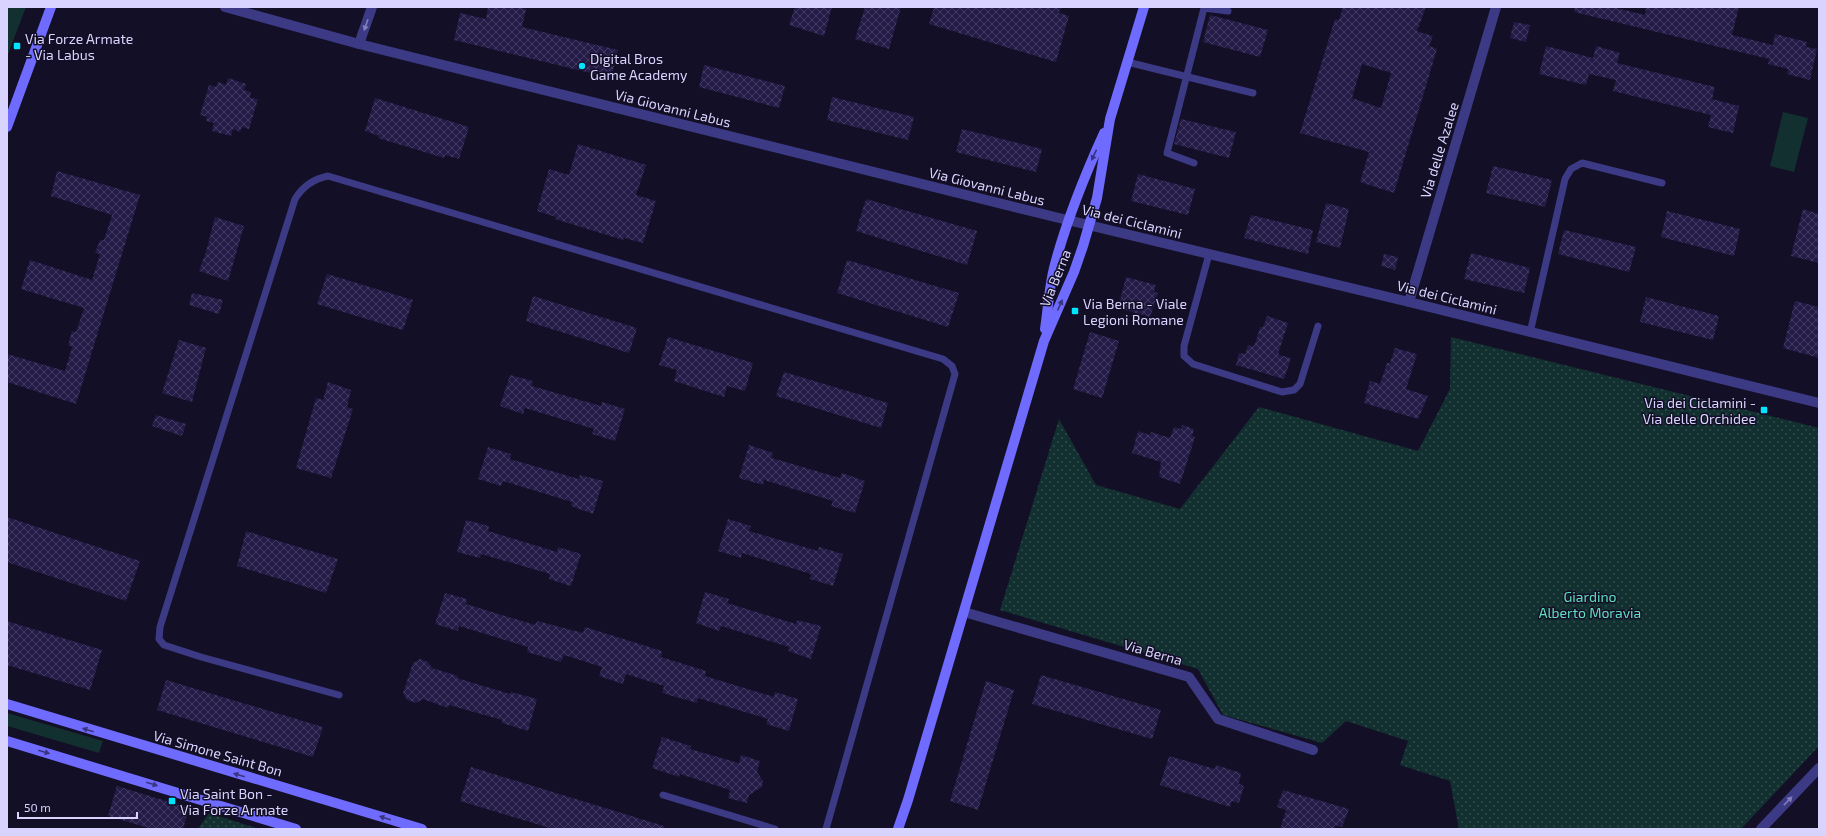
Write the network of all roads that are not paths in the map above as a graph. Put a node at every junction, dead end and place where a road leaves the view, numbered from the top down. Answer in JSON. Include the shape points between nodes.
{"nodes":[{"id":1,"x":51,"y":7,"type":"edge"},
{"id":2,"x":224,"y":7,"type":"edge"},
{"id":3,"x":372,"y":7,"type":"edge"},
{"id":4,"x":1144,"y":7,"type":"edge"},
{"id":5,"x":1496,"y":7,"type":"edge"},
{"id":6,"x":1228,"y":11,"type":"dead end"},
{"id":7,"x":359,"y":44,"type":"junction"},
{"id":8,"x":1127,"y":62,"type":"junction"},
{"id":9,"x":1186,"y":77,"type":"junction"},
{"id":10,"x":1254,"y":93,"type":"dead end"},
{"id":11,"x":1110,"y":119,"type":"junction"},
{"id":12,"x":7,"y":127,"type":"edge"},
{"id":13,"x":1194,"y":163,"type":"dead end"},
{"id":14,"x":1662,"y":183,"type":"dead end"},
{"id":15,"x":1069,"y":220,"type":"junction"},
{"id":16,"x":1089,"y":225,"type":"junction"},
{"id":17,"x":1209,"y":254,"type":"junction"},
{"id":18,"x":1409,"y":302,"type":"junction"},
{"id":19,"x":1318,"y":326,"type":"dead end"},
{"id":20,"x":1530,"y":333,"type":"junction"},
{"id":21,"x":1044,"y":341,"type":"junction"},
{"id":22,"x":1819,"y":403,"type":"edge"},
{"id":23,"x":964,"y":612,"type":"junction"},
{"id":24,"x":339,"y":694,"type":"dead end"},
{"id":25,"x":7,"y":704,"type":"edge"},
{"id":26,"x":7,"y":741,"type":"edge"},
{"id":27,"x":1313,"y":750,"type":"dead end"},
{"id":28,"x":1819,"y":768,"type":"edge"},
{"id":29,"x":663,"y":796,"type":"dead end"},
{"id":30,"x":908,"y":800,"type":"junction"},
{"id":31,"x":272,"y":826,"type":"edge"},
{"id":32,"x":296,"y":829,"type":"edge"},
{"id":33,"x":422,"y":829,"type":"edge"},
{"id":34,"x":775,"y":829,"type":"edge"},
{"id":35,"x":826,"y":829,"type":"edge"},
{"id":36,"x":898,"y":829,"type":"edge"},
{"id":37,"x":902,"y":829,"type":"edge"},
{"id":38,"x":1761,"y":829,"type":"edge"}],
"edges":[{"from":1,"to":12,"type":"main road"},
{"from":2,"to":7,"type":"street","name":"Via Giovanni Labus"},
{"from":3,"to":7,"type":"street","one_way":true},
{"from":4,"to":8,"type":"main road"},
{"from":5,"to":18,"type":"street","name":"Via delle Azalee"},
{"from":6,"to":9,"type":"lane","via":[[1204,8]]},
{"from":7,"to":15,"type":"street","name":"Via Giovanni Labus"},
{"from":8,"to":9,"type":"lane"},
{"from":8,"to":11,"type":"main road"},
{"from":9,"to":10,"type":"lane"},
{"from":9,"to":13,"type":"lane","via":[[1167,153]]},
{"from":11,"to":15,"type":"main road","name":"Via Berna","one_way":true,"via":[[1081,184]]},
{"from":11,"to":16,"type":"main road","name":"Via Berna","via":[[1097,198]]},
{"from":14,"to":20,"type":"lane","via":[[1582,163],[1572,168],[1565,179]]},
{"from":15,"to":16,"type":"street","name":"Via dei Ciclamini"},
{"from":15,"to":21,"type":"main road","name":"Via Berna","via":[[1054,270]]},
{"from":16,"to":17,"type":"street","name":"Via dei Ciclamini"},
{"from":21,"to":16,"type":"main road","name":"Via Berna","one_way":true,"via":[[1074,272]]},
{"from":17,"to":18,"type":"street","name":"Via dei Ciclamini"},
{"from":17,"to":19,"type":"lane","via":[[1184,346],[1184,356],[1193,364],[1282,392],[1294,390],[1300,384]]},
{"from":18,"to":20,"type":"street","name":"Via dei Ciclamini"},
{"from":20,"to":22,"type":"street","name":"Via dei Ciclamini"},
{"from":21,"to":23,"type":"main road","name":"Via Berna"},
{"from":23,"to":27,"type":"street","name":"Via Berna","via":[[1189,677],[1218,719]]},
{"from":23,"to":30,"type":"main road","name":"Via Berna"},
{"from":24,"to":35,"type":"lane","via":[[201,657],[164,645],[159,639],[160,627],[295,199],[301,188],[318,178],[328,176],[943,359],[952,366],[955,374]]},
{"from":33,"to":25,"type":"main road","name":"Via Simone Saint Bon","one_way":true},
{"from":26,"to":31,"type":"main road","one_way":true},
{"from":38,"to":28,"type":"street","one_way":true},
{"from":29,"to":34,"type":"lane"},
{"from":30,"to":36,"type":"main road","name":"Via Berna"},
{"from":30,"to":37,"type":"main road","name":"Via Berna"},
{"from":31,"to":32,"type":"main road"}]}
